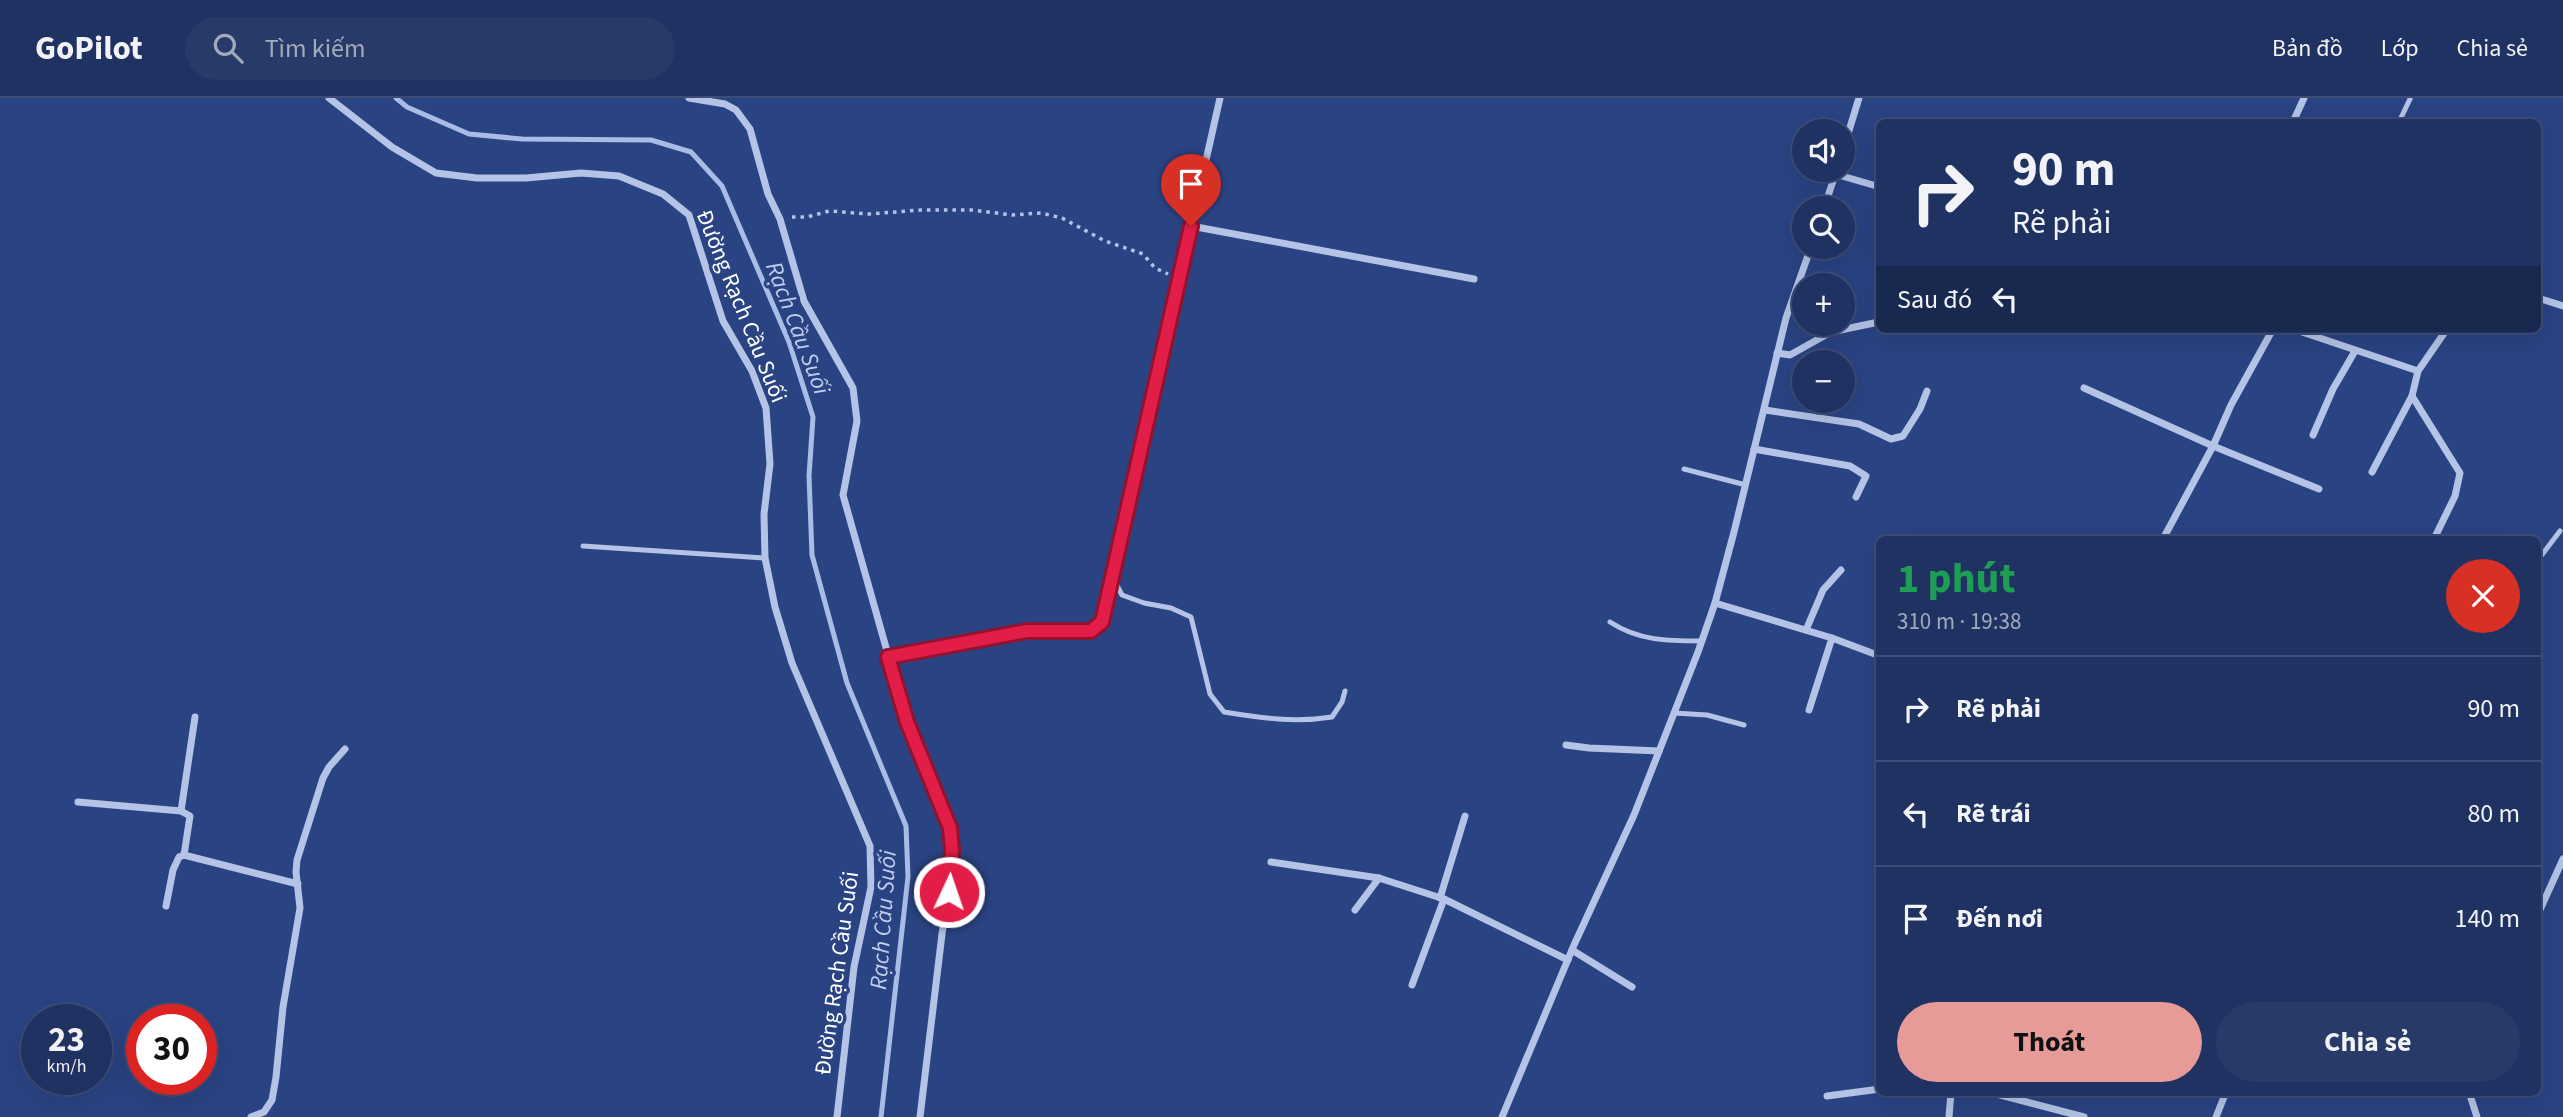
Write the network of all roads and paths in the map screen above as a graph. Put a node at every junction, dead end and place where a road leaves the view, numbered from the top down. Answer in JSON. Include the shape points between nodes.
{"nodes":[{"id":1,"x":329,"y":98,"type":"edge"},
{"id":2,"x":689,"y":98,"type":"edge"},
{"id":3,"x":1220,"y":98,"type":"edge"},
{"id":4,"x":1859,"y":98,"type":"edge"},
{"id":5,"x":2304,"y":98,"type":"edge"},
{"id":6,"x":2410,"y":99,"type":"edge"},
{"id":7,"x":725,"y":101,"type":"edge"},
{"id":8,"x":1853,"y":119,"type":"edge"},
{"id":9,"x":2294,"y":119,"type":"edge"},
{"id":10,"x":2400,"y":119,"type":"edge"},
{"id":11,"x":1855,"y":178,"type":"edge"},
{"id":12,"x":1876,"y":186,"type":"edge"},
{"id":13,"x":779,"y":218,"type":"junction"},
{"id":14,"x":1191,"y":226,"type":"junction"},
{"id":15,"x":1807,"y":259,"type":"edge"},
{"id":16,"x":1180,"y":279,"type":"junction"},
{"id":17,"x":1474,"y":279,"type":"dead end"},
{"id":18,"x":2541,"y":299,"type":"edge"},
{"id":19,"x":2563,"y":306,"type":"edge"},
{"id":20,"x":1874,"y":323,"type":"dead end"},
{"id":21,"x":2271,"y":333,"type":"edge"},
{"id":22,"x":2304,"y":333,"type":"edge"},
{"id":23,"x":2443,"y":333,"type":"edge"},
{"id":24,"x":2355,"y":351,"type":"junction"},
{"id":25,"x":1777,"y":353,"type":"junction"},
{"id":26,"x":2418,"y":371,"type":"junction"},
{"id":27,"x":2084,"y":388,"type":"dead end"},
{"id":28,"x":1927,"y":391,"type":"dead end"},
{"id":29,"x":2412,"y":396,"type":"junction"},
{"id":30,"x":1765,"y":410,"type":"junction"},
{"id":31,"x":2313,"y":435,"type":"dead end"},
{"id":32,"x":2213,"y":446,"type":"junction"},
{"id":33,"x":1754,"y":449,"type":"junction"},
{"id":34,"x":1684,"y":469,"type":"dead end"},
{"id":35,"x":2372,"y":472,"type":"dead end"},
{"id":36,"x":1746,"y":485,"type":"junction"},
{"id":37,"x":2319,"y":489,"type":"dead end"},
{"id":38,"x":1857,"y":497,"type":"dead end"},
{"id":39,"x":2560,"y":531,"type":"dead end"},
{"id":40,"x":2165,"y":536,"type":"edge"},
{"id":41,"x":2435,"y":536,"type":"edge"},
{"id":42,"x":583,"y":546,"type":"dead end"},
{"id":43,"x":2541,"y":557,"type":"edge"},
{"id":44,"x":765,"y":558,"type":"junction"},
{"id":45,"x":1841,"y":569,"type":"dead end"},
{"id":46,"x":1113,"y":578,"type":"junction"},
{"id":47,"x":1715,"y":603,"type":"junction"},
{"id":48,"x":1610,"y":622,"type":"dead end"},
{"id":49,"x":1806,"y":630,"type":"junction"},
{"id":50,"x":1832,"y":638,"type":"junction"},
{"id":51,"x":1702,"y":641,"type":"junction"},
{"id":52,"x":1876,"y":654,"type":"edge"},
{"id":53,"x":888,"y":657,"type":"junction"},
{"id":54,"x":1345,"y":691,"type":"dead end"},
{"id":55,"x":1809,"y":710,"type":"dead end"},
{"id":56,"x":1674,"y":713,"type":"junction"},
{"id":57,"x":195,"y":717,"type":"dead end"},
{"id":58,"x":1744,"y":725,"type":"dead end"},
{"id":59,"x":1566,"y":745,"type":"dead end"},
{"id":60,"x":345,"y":749,"type":"dead end"},
{"id":61,"x":1659,"y":751,"type":"junction"},
{"id":62,"x":78,"y":802,"type":"dead end"},
{"id":63,"x":181,"y":811,"type":"junction"},
{"id":64,"x":1465,"y":816,"type":"dead end"},
{"id":65,"x":184,"y":855,"type":"junction"},
{"id":66,"x":2563,"y":859,"type":"edge"},
{"id":67,"x":1271,"y":862,"type":"dead end"},
{"id":68,"x":1379,"y":878,"type":"junction"},
{"id":69,"x":2554,"y":879,"type":"junction"},
{"id":70,"x":2563,"y":882,"type":"edge"},
{"id":71,"x":298,"y":884,"type":"junction"},
{"id":72,"x":1442,"y":898,"type":"junction"},
{"id":73,"x":166,"y":906,"type":"dead end"},
{"id":74,"x":2541,"y":907,"type":"edge"},
{"id":75,"x":1355,"y":910,"type":"dead end"},
{"id":76,"x":1572,"y":950,"type":"junction"},
{"id":77,"x":1568,"y":960,"type":"junction"},
{"id":78,"x":1412,"y":985,"type":"dead end"},
{"id":79,"x":1632,"y":987,"type":"dead end"},
{"id":80,"x":1876,"y":1090,"type":"edge"},
{"id":81,"x":1827,"y":1096,"type":"dead end"},
{"id":82,"x":1951,"y":1096,"type":"edge"},
{"id":83,"x":2004,"y":1096,"type":"edge"},
{"id":84,"x":2224,"y":1096,"type":"edge"},
{"id":85,"x":2470,"y":1096,"type":"edge"},
{"id":86,"x":251,"y":1117,"type":"edge"},
{"id":87,"x":837,"y":1117,"type":"edge"},
{"id":88,"x":920,"y":1117,"type":"edge"},
{"id":89,"x":1502,"y":1117,"type":"edge"},
{"id":90,"x":1949,"y":1117,"type":"edge"},
{"id":91,"x":2084,"y":1117,"type":"edge"},
{"id":92,"x":2216,"y":1117,"type":"edge"},
{"id":93,"x":2477,"y":1117,"type":"edge"}],
"edges":[{"from":1,"to":44,"type":"street","name":"Đường Rạch Cầu Suối","via":[[392,147],[436,173],[477,178],[581,173],[619,177],[663,194],[689,215],[723,321],[752,371],[766,408],[770,464]]},
{"from":2,"to":7,"type":"street"},
{"from":3,"to":14,"type":"street"},
{"from":4,"to":8,"type":"street"},
{"from":5,"to":9,"type":"street"},
{"from":6,"to":10,"type":"lane"},
{"from":7,"to":13,"type":"street","via":[[750,129]]},
{"from":11,"to":12,"type":"street"},
{"from":13,"to":16,"type":"path","via":[[828,211],[1041,213],[1143,254],[1155,268]]},
{"from":13,"to":53,"type":"street","via":[[804,301],[853,388],[857,421],[843,495]]},
{"from":14,"to":16,"type":"street"},
{"from":14,"to":17,"type":"street"},
{"from":15,"to":25,"type":"street"},
{"from":16,"to":46,"type":"street"},
{"from":18,"to":19,"type":"street"},
{"from":20,"to":25,"type":"street","via":[[1831,332],[1790,355]]},
{"from":21,"to":32,"type":"street"},
{"from":22,"to":24,"type":"street"},
{"from":23,"to":26,"type":"street"},
{"from":24,"to":26,"type":"street"},
{"from":24,"to":31,"type":"street"},
{"from":25,"to":30,"type":"street"},
{"from":26,"to":29,"type":"street"},
{"from":27,"to":32,"type":"street"},
{"from":28,"to":30,"type":"street","via":[[1903,436],[1891,439],[1859,424]]},
{"from":29,"to":35,"type":"street"},
{"from":29,"to":41,"type":"street","via":[[2460,473]]},
{"from":30,"to":33,"type":"street"},
{"from":32,"to":37,"type":"street"},
{"from":32,"to":40,"type":"street"},
{"from":33,"to":36,"type":"street"},
{"from":33,"to":38,"type":"street","via":[[1850,466],[1866,476]]},
{"from":34,"to":36,"type":"lane"},
{"from":36,"to":47,"type":"street"},
{"from":39,"to":43,"type":"lane"},
{"from":42,"to":44,"type":"lane"},
{"from":44,"to":87,"type":"street","name":"Đường Rạch Cầu Suối","via":[[792,663],[870,846],[872,887],[854,967]]},
{"from":45,"to":49,"type":"street","via":[[1824,590]]},
{"from":46,"to":53,"type":"street","via":[[1102,622],[1091,631],[1027,631]]},
{"from":46,"to":54,"type":"lane","via":[[1122,595],[1191,617],[1210,694],[1224,712],[1305,721],[1332,717]]},
{"from":47,"to":49,"type":"street"},
{"from":47,"to":51,"type":"street"},
{"from":48,"to":51,"type":"lane","via":[[1643,638]]},
{"from":49,"to":50,"type":"street"},
{"from":50,"to":52,"type":"street"},
{"from":50,"to":55,"type":"street"},
{"from":51,"to":56,"type":"street"},
{"from":53,"to":88,"type":"street","via":[[907,722],[950,828],[952,850]]},
{"from":56,"to":58,"type":"lane","via":[[1707,715]]},
{"from":56,"to":61,"type":"street"},
{"from":57,"to":63,"type":"street"},
{"from":59,"to":61,"type":"street"},
{"from":60,"to":71,"type":"street","via":[[323,778],[297,860]]},
{"from":61,"to":76,"type":"street"},
{"from":62,"to":63,"type":"street"},
{"from":63,"to":65,"type":"street","via":[[190,816]]},
{"from":64,"to":72,"type":"street"},
{"from":65,"to":71,"type":"street"},
{"from":65,"to":73,"type":"street","via":[[173,870]]},
{"from":66,"to":69,"type":"street"},
{"from":67,"to":68,"type":"street"},
{"from":68,"to":72,"type":"street"},
{"from":68,"to":75,"type":"street"},
{"from":69,"to":70,"type":"street"},
{"from":69,"to":74,"type":"street"},
{"from":71,"to":86,"type":"street","via":[[300,908],[272,1100],[264,1112]]},
{"from":72,"to":77,"type":"street"},
{"from":72,"to":78,"type":"street"},
{"from":76,"to":77,"type":"street"},
{"from":76,"to":79,"type":"street"},
{"from":77,"to":89,"type":"street"},
{"from":80,"to":81,"type":"street"},
{"from":82,"to":90,"type":"street"},
{"from":83,"to":91,"type":"street"},
{"from":84,"to":92,"type":"street"},
{"from":85,"to":93,"type":"street"}]}
